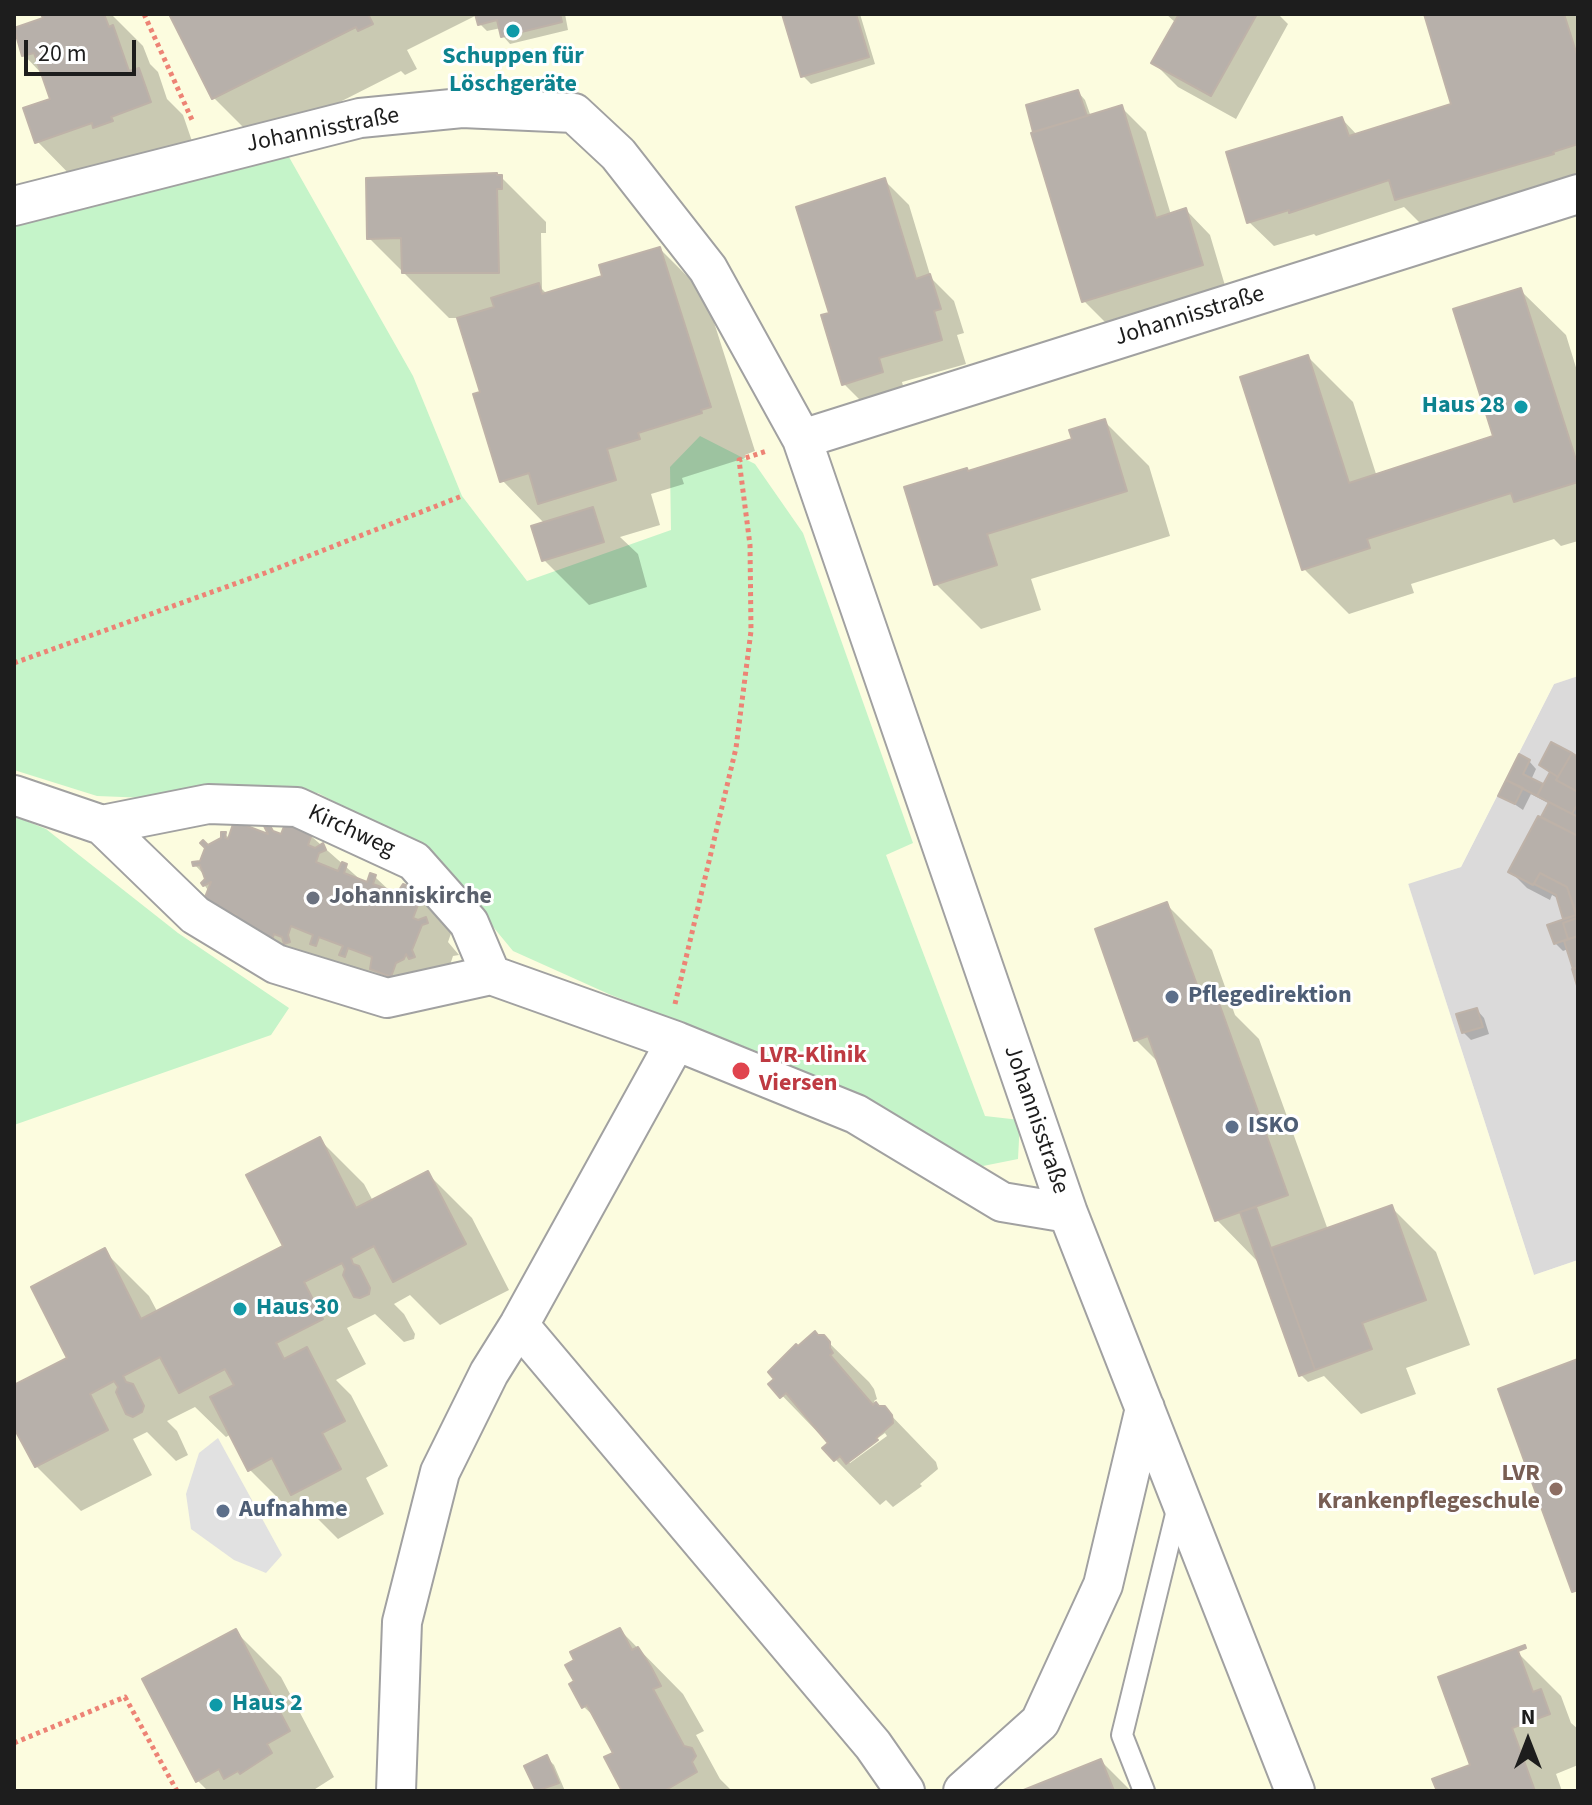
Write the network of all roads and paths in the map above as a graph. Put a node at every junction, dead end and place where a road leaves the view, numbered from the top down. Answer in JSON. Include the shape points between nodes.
{"nodes":[{"id":1,"x":144,"y":14,"type":"edge"},
{"id":2,"x":208,"y":156,"type":"junction"},
{"id":3,"x":1578,"y":194,"type":"edge"},
{"id":4,"x":14,"y":206,"type":"edge"},
{"id":5,"x":802,"y":439,"type":"junction"},
{"id":6,"x":462,"y":496,"type":"dead end"},
{"id":7,"x":14,"y":663,"type":"edge"},
{"id":8,"x":14,"y":795,"type":"edge"},
{"id":9,"x":102,"y":825,"type":"junction"},
{"id":10,"x":491,"y":975,"type":"junction"},
{"id":11,"x":671,"y":1039,"type":"junction"},
{"id":12,"x":1068,"y":1213,"type":"junction"},
{"id":13,"x":519,"y":1325,"type":"junction"},
{"id":14,"x":1145,"y":1408,"type":"junction"},
{"id":15,"x":1180,"y":1499,"type":"junction"},
{"id":16,"x":14,"y":1743,"type":"edge"},
{"id":17,"x":177,"y":1791,"type":"edge"},
{"id":18,"x":396,"y":1791,"type":"edge"},
{"id":19,"x":905,"y":1791,"type":"edge"},
{"id":20,"x":963,"y":1791,"type":"edge"},
{"id":21,"x":1144,"y":1791,"type":"edge"},
{"id":22,"x":1295,"y":1791,"type":"edge"}],
"edges":[{"from":1,"to":2,"type":"path"},
{"from":2,"to":4,"type":"street","name":"Johannisstraße"},
{"from":2,"to":5,"type":"street","name":"Johannisstraße","via":[[360,118],[462,108],[574,113],[618,154],[708,269]]},
{"from":3,"to":5,"type":"street","name":"Johannisstraße"},
{"from":5,"to":11,"type":"path","via":[[739,460],[750,545],[749,646],[736,748]]},
{"from":5,"to":12,"type":"street","name":"Johannisstraße"},
{"from":6,"to":7,"type":"path"},
{"from":8,"to":9,"type":"street"},
{"from":9,"to":10,"type":"street","via":[[195,915],[276,964],[387,998]]},
{"from":9,"to":10,"type":"street","name":"Kirchweg","via":[[208,804],[297,807],[414,861],[469,923]]},
{"from":10,"to":11,"type":"street"},
{"from":11,"to":12,"type":"street","via":[[856,1114],[1002,1202]]},
{"from":11,"to":13,"type":"street"},
{"from":12,"to":14,"type":"street","name":"Johannisstraße"},
{"from":13,"to":18,"type":"street","via":[[440,1472],[402,1622]]},
{"from":13,"to":19,"type":"street","via":[[873,1745]]},
{"from":14,"to":15,"type":"street","name":"Johannisstraße"},
{"from":14,"to":20,"type":"street","via":[[1103,1585],[1040,1722]]},
{"from":15,"to":21,"type":"lane","via":[[1122,1735]]},
{"from":15,"to":22,"type":"street","name":"Johannisstraße"},
{"from":16,"to":17,"type":"path","via":[[125,1697]]}]}
